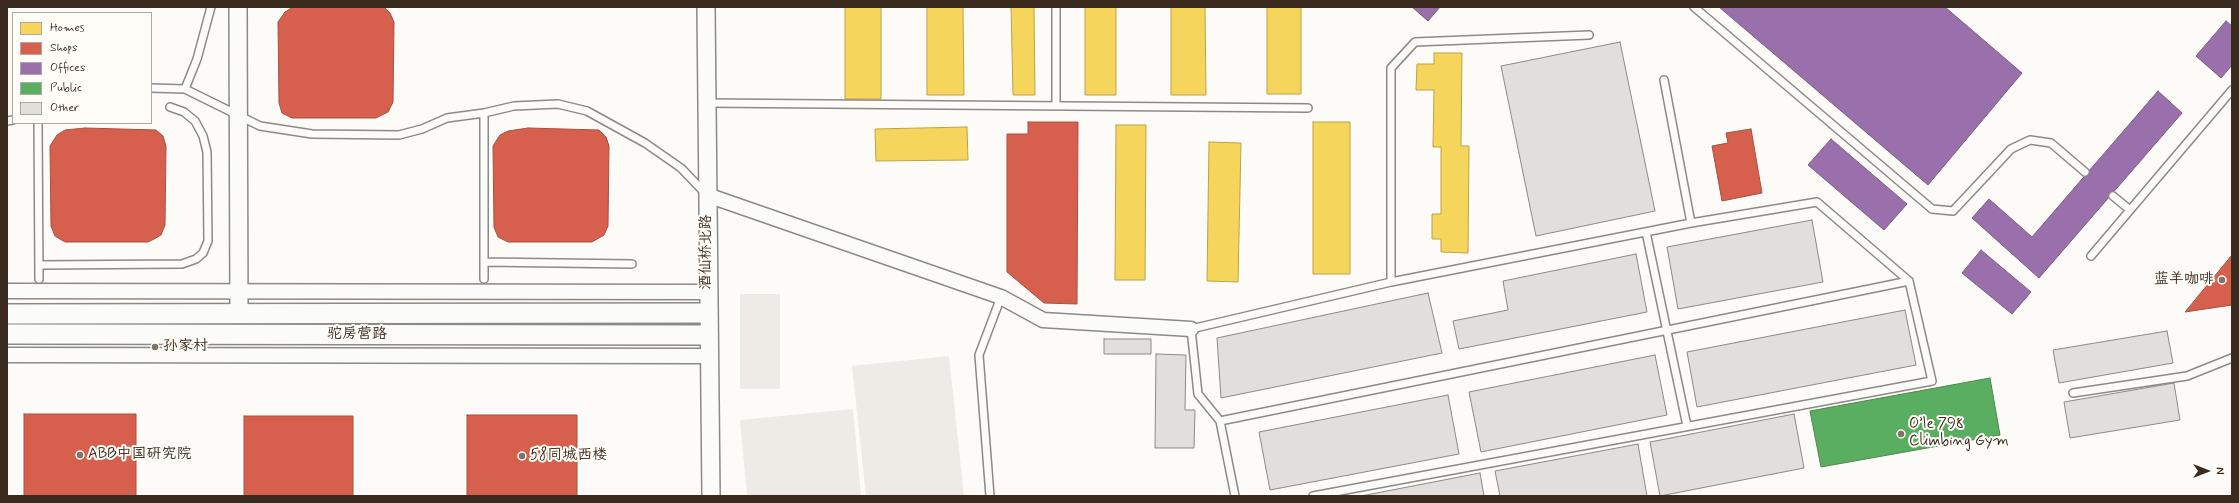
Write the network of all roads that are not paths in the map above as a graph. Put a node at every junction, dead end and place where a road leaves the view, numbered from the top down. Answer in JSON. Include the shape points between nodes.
{"nodes":[{"id":1,"x":211,"y":7,"type":"edge"},
{"id":2,"x":238,"y":7,"type":"edge"},
{"id":3,"x":706,"y":7,"type":"edge"},
{"id":4,"x":1056,"y":7,"type":"edge"},
{"id":5,"x":1694,"y":7,"type":"edge"},
{"id":6,"x":1589,"y":35,"type":"dead end"},
{"id":7,"x":1664,"y":80,"type":"dead end"},
{"id":8,"x":152,"y":88,"type":"edge"},
{"id":9,"x":185,"y":89,"type":"junction"},
{"id":10,"x":2232,"y":90,"type":"edge"},
{"id":11,"x":706,"y":103,"type":"junction"},
{"id":12,"x":1056,"y":106,"type":"junction"},
{"id":13,"x":170,"y":107,"type":"dead end"},
{"id":14,"x":1308,"y":108,"type":"dead end"},
{"id":15,"x":484,"y":113,"type":"junction"},
{"id":16,"x":238,"y":115,"type":"junction"},
{"id":17,"x":38,"y":124,"type":"edge"},
{"id":18,"x":2085,"y":172,"type":"dead end"},
{"id":19,"x":707,"y":195,"type":"junction"},
{"id":20,"x":2114,"y":196,"type":"dead end"},
{"id":21,"x":2130,"y":210,"type":"junction"},
{"id":22,"x":1691,"y":223,"type":"junction"},
{"id":23,"x":1646,"y":232,"type":"junction"},
{"id":24,"x":2091,"y":256,"type":"dead end"},
{"id":25,"x":484,"y":262,"type":"junction"},
{"id":26,"x":632,"y":264,"type":"dead end"},
{"id":27,"x":39,"y":265,"type":"junction"},
{"id":28,"x":39,"y":279,"type":"dead end"},
{"id":29,"x":484,"y":279,"type":"dead end"},
{"id":30,"x":1909,"y":281,"type":"junction"},
{"id":31,"x":1391,"y":282,"type":"junction"},
{"id":32,"x":7,"y":291,"type":"edge"},
{"id":33,"x":239,"y":291,"type":"junction"},
{"id":34,"x":707,"y":292,"type":"junction"},
{"id":35,"x":1001,"y":297,"type":"junction"},
{"id":36,"x":707,"y":313,"type":"junction"},
{"id":37,"x":7,"y":314,"type":"edge"},
{"id":38,"x":239,"y":314,"type":"junction"},
{"id":39,"x":1191,"y":329,"type":"junction"},
{"id":40,"x":1665,"y":329,"type":"junction"},
{"id":41,"x":7,"y":334,"type":"edge"},
{"id":42,"x":708,"y":335,"type":"junction"},
{"id":43,"x":7,"y":355,"type":"edge"},
{"id":44,"x":708,"y":356,"type":"junction"},
{"id":45,"x":2232,"y":358,"type":"edge"},
{"id":46,"x":2073,"y":393,"type":"dead end"},
{"id":47,"x":1220,"y":421,"type":"junction"},
{"id":48,"x":1687,"y":426,"type":"junction"},
{"id":49,"x":711,"y":496,"type":"edge"},
{"id":50,"x":990,"y":496,"type":"edge"},
{"id":51,"x":1235,"y":496,"type":"edge"},
{"id":52,"x":1313,"y":496,"type":"edge"}],
"edges":[{"from":1,"to":9,"type":"lane","via":[[197,59]]},
{"from":2,"to":16,"type":"street"},
{"from":3,"to":11,"type":"street","name":"酒仙桥北路"},
{"from":4,"to":12,"type":"lane"},
{"from":5,"to":18,"type":"lane","via":[[1932,208],[1953,211],[2011,148],[2030,140],[2051,142]]},
{"from":6,"to":31,"type":"lane","via":[[1415,42],[1391,68]]},
{"from":7,"to":22,"type":"lane"},
{"from":8,"to":9,"type":"lane"},
{"from":9,"to":16,"type":"lane"},
{"from":10,"to":21,"type":"lane"},
{"from":11,"to":12,"type":"lane"},
{"from":11,"to":19,"type":"street","name":"酒仙桥北路"},
{"from":12,"to":14,"type":"lane"},
{"from":13,"to":27,"type":"lane","via":[[184,112],[195,121],[203,136],[207,152],[208,241],[203,253],[196,259],[182,264]]},
{"from":15,"to":16,"type":"lane","via":[[447,118],[422,129],[399,135],[312,134],[260,126]]},
{"from":15,"to":19,"type":"lane","via":[[514,106],[558,104],[587,111],[644,143],[680,168]]},
{"from":15,"to":25,"type":"lane"},
{"from":16,"to":33,"type":"street"},
{"from":17,"to":27,"type":"lane"},
{"from":19,"to":34,"type":"street","name":"酒仙桥北路"},
{"from":19,"to":35,"type":"street"},
{"from":20,"to":21,"type":"lane"},
{"from":21,"to":24,"type":"lane"},
{"from":22,"to":23,"type":"lane"},
{"from":22,"to":30,"type":"lane","via":[[1817,202]]},
{"from":23,"to":31,"type":"lane"},
{"from":23,"to":40,"type":"lane"},
{"from":25,"to":26,"type":"lane"},
{"from":25,"to":29,"type":"lane"},
{"from":27,"to":28,"type":"lane"},
{"from":30,"to":40,"type":"lane"},
{"from":30,"to":48,"type":"lane","via":[[1932,381]]},
{"from":31,"to":39,"type":"lane"},
{"from":32,"to":33,"type":"street"},
{"from":33,"to":34,"type":"street"},
{"from":33,"to":38,"type":"street"},
{"from":34,"to":36,"type":"street","name":"酒仙桥北路"},
{"from":35,"to":39,"type":"street","via":[[1044,320]]},
{"from":35,"to":50,"type":"lane","via":[[980,355]]},
{"from":36,"to":38,"type":"main road","name":"驼房营路"},
{"from":36,"to":42,"type":"street","name":"酒仙桥北路"},
{"from":37,"to":38,"type":"main road","name":"驼房营路"},
{"from":39,"to":47,"type":"lane","via":[[1198,394]]},
{"from":40,"to":47,"type":"lane"},
{"from":40,"to":48,"type":"lane"},
{"from":41,"to":42,"type":"main road","name":"驼房营路"},
{"from":42,"to":44,"type":"street","name":"酒仙桥北路"},
{"from":43,"to":44,"type":"street"},
{"from":44,"to":49,"type":"street","name":"酒仙桥北路"},
{"from":45,"to":46,"type":"lane","via":[[2187,376]]},
{"from":47,"to":51,"type":"lane"},
{"from":48,"to":52,"type":"lane"}]}
